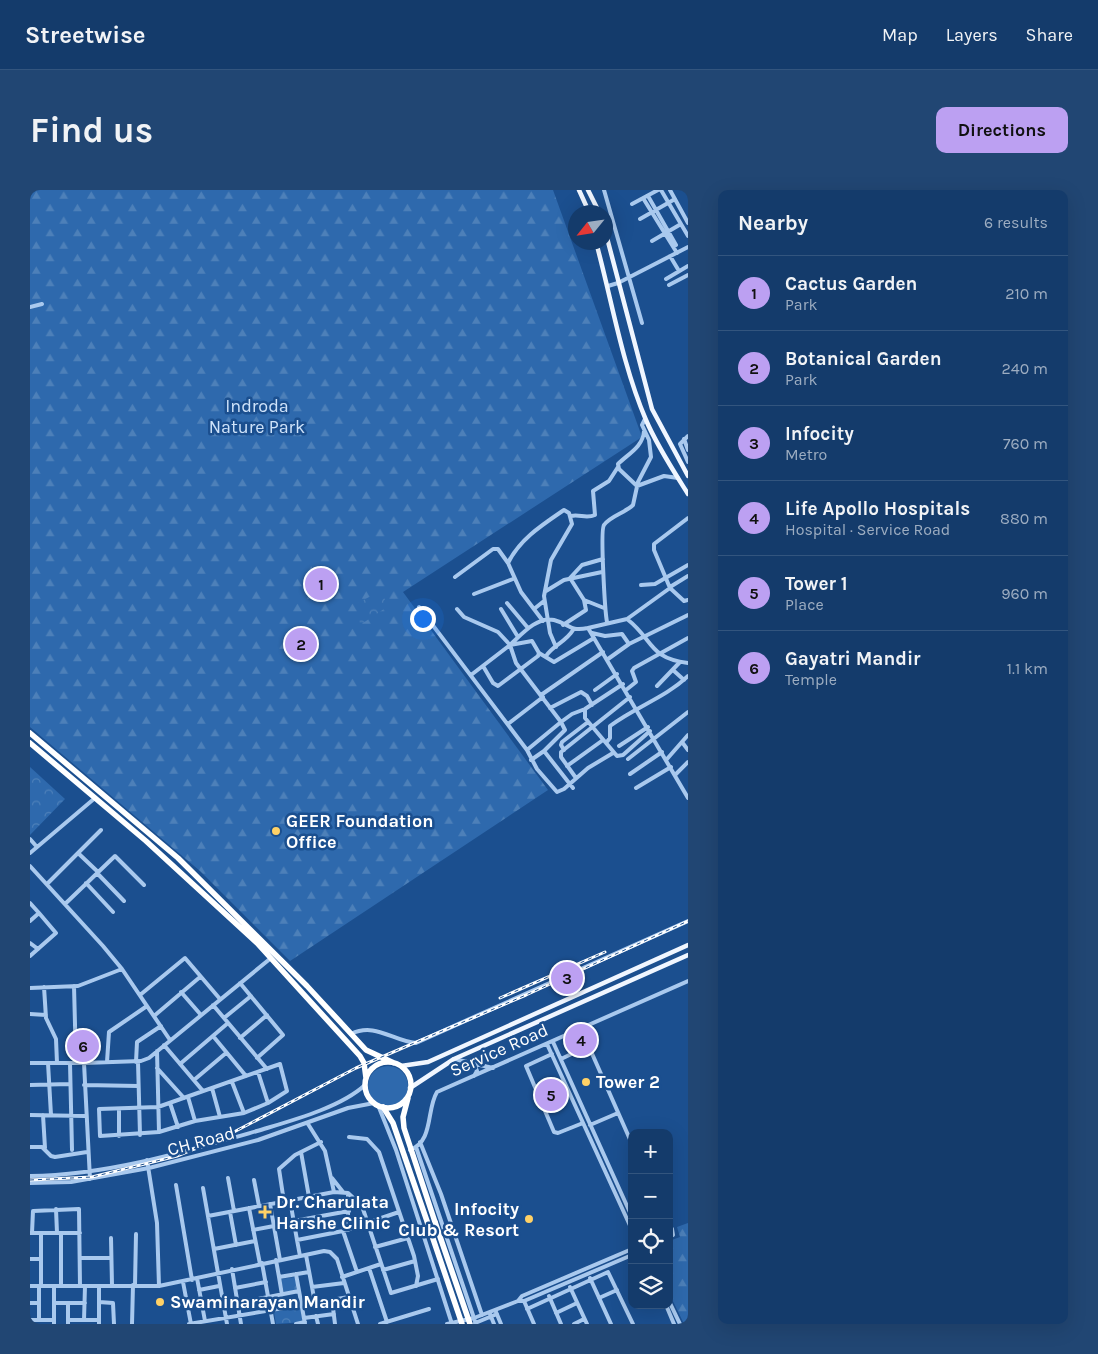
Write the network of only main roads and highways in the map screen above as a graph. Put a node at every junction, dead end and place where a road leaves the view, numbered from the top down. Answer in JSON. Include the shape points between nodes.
{"nodes":[{"id":1,"x":579,"y":190,"type":"edge"},
{"id":2,"x":588,"y":190,"type":"edge"},
{"id":3,"x":586,"y":205,"type":"edge"},
{"id":4,"x":596,"y":205,"type":"edge"},
{"id":5,"x":598,"y":250,"type":"edge"},
{"id":6,"x":610,"y":250,"type":"edge"},
{"id":7,"x":688,"y":476,"type":"edge"},
{"id":8,"x":688,"y":494,"type":"edge"},
{"id":9,"x":30,"y":733,"type":"edge"},
{"id":10,"x":30,"y":743,"type":"edge"},
{"id":11,"x":688,"y":945,"type":"edge"},
{"id":12,"x":687,"y":955,"type":"edge"},
{"id":13,"x":394,"y":1063,"type":"junction"},
{"id":14,"x":401,"y":1066,"type":"junction"},
{"id":15,"x":366,"y":1082,"type":"junction"},
{"id":16,"x":410,"y":1089,"type":"junction"},
{"id":17,"x":378,"y":1105,"type":"junction"},
{"id":18,"x":474,"y":1322,"type":"edge"},
{"id":19,"x":462,"y":1324,"type":"edge"}],
"edges":[{"from":1,"to":3,"type":"main road"},
{"from":2,"to":4,"type":"main road"},
{"from":5,"to":8,"type":"main road","via":[[630,374],[645,418]]},
{"from":6,"to":7,"type":"main road","via":[[652,409]]},
{"from":9,"to":13,"type":"highway","via":[[178,858],[249,926],[373,1055]]},
{"from":10,"to":15,"type":"highway","via":[[96,797],[271,958],[360,1056]]},
{"from":11,"to":14,"type":"main road","via":[[433,1060]]},
{"from":12,"to":16,"type":"main road","via":[[454,1059]]},
{"from":13,"to":14,"type":"highway"},
{"from":13,"to":15,"type":"highway","via":[[374,1067]]},
{"from":14,"to":16,"type":"highway","via":[[409,1077]]},
{"from":15,"to":17,"type":"highway","via":[[370,1098]]},
{"from":16,"to":17,"type":"highway","via":[[402,1103],[388,1108]]},
{"from":16,"to":18,"type":"highway","bridge":true,"via":[[403,1117],[435,1222]]},
{"from":17,"to":19,"type":"highway","bridge":true,"via":[[393,1123]]}]}
